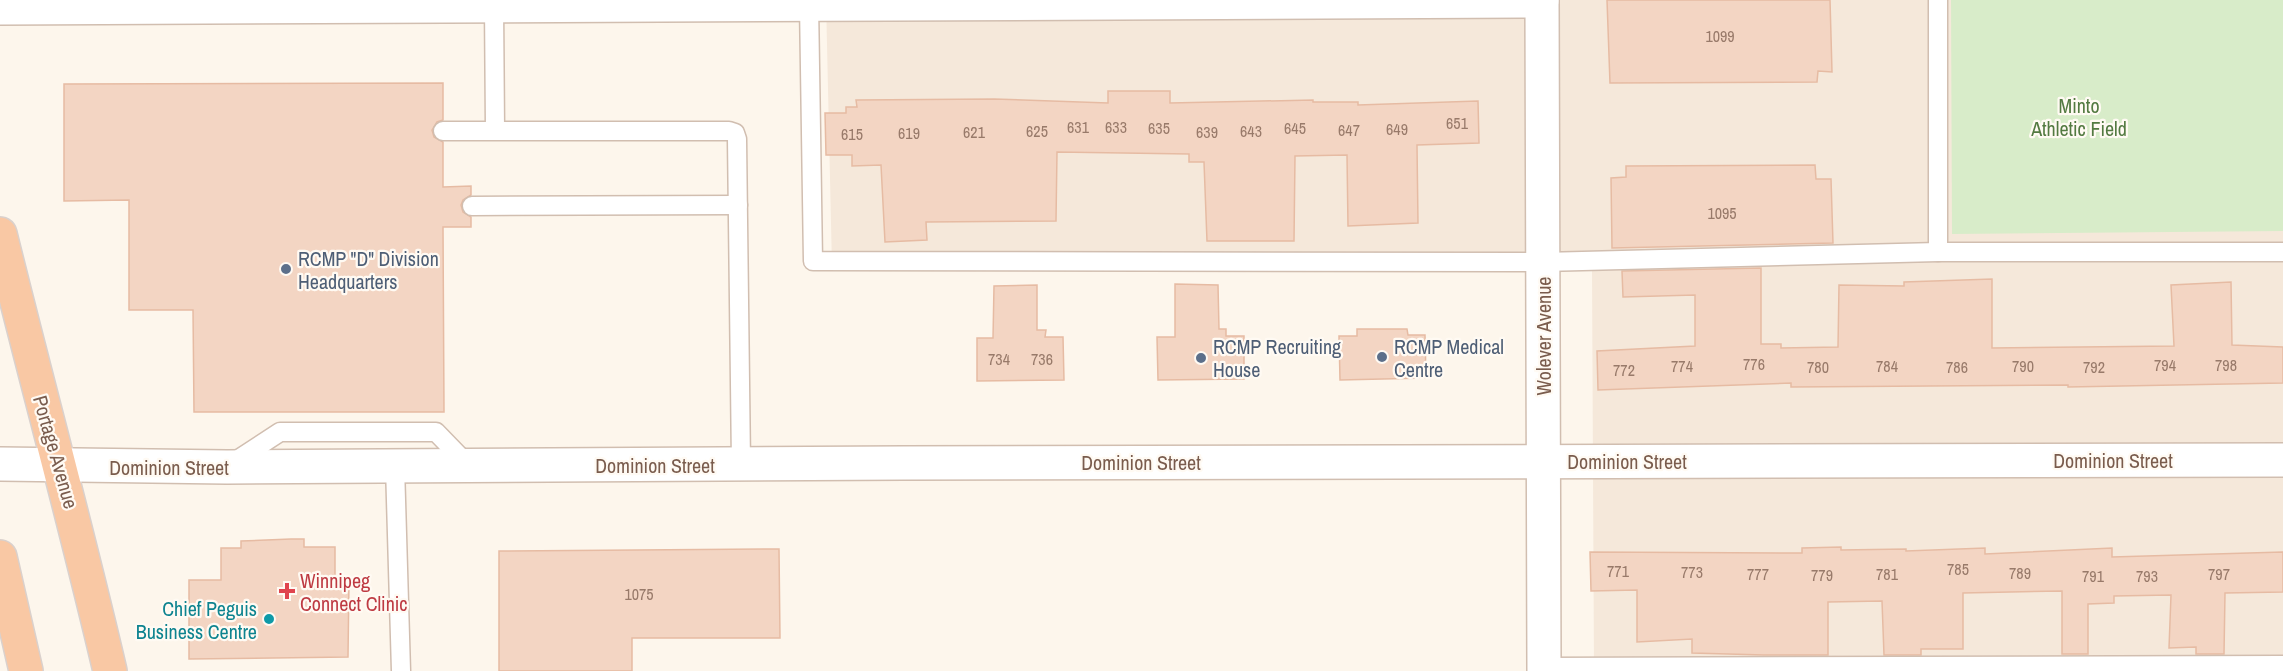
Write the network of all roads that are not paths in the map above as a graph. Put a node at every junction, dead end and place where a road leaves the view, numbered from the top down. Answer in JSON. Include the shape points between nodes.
{"nodes":[{"id":1,"x":1938,"y":0,"type":"edge"},
{"id":2,"x":1542,"y":1,"type":"edge"},
{"id":3,"x":162,"y":3,"type":"edge"},
{"id":4,"x":809,"y":3,"type":"junction"},
{"id":5,"x":494,"y":5,"type":"junction"},
{"id":6,"x":0,"y":8,"type":"edge"},
{"id":7,"x":495,"y":130,"type":"junction"},
{"id":8,"x":443,"y":131,"type":"dead end"},
{"id":9,"x":738,"y":205,"type":"junction"},
{"id":10,"x":472,"y":206,"type":"dead end"},
{"id":11,"x":0,"y":234,"type":"edge"},
{"id":12,"x":1938,"y":252,"type":"junction"},
{"id":13,"x":2283,"y":252,"type":"edge"},
{"id":14,"x":1543,"y":262,"type":"junction"},
{"id":15,"x":2283,"y":460,"type":"edge"},
{"id":16,"x":1544,"y":462,"type":"junction"},
{"id":17,"x":0,"y":464,"type":"edge"},
{"id":18,"x":741,"y":465,"type":"junction"},
{"id":19,"x":58,"y":466,"type":"junction"},
{"id":20,"x":395,"y":466,"type":"junction"},
{"id":21,"x":470,"y":466,"type":"junction"},
{"id":22,"x":227,"y":467,"type":"junction"},
{"id":23,"x":0,"y":557,"type":"edge"},
{"id":24,"x":2283,"y":665,"type":"edge"},
{"id":25,"x":1544,"y":669,"type":"edge"},
{"id":26,"x":26,"y":671,"type":"edge"},
{"id":27,"x":110,"y":671,"type":"edge"},
{"id":28,"x":401,"y":671,"type":"edge"}],
"edges":[{"from":1,"to":12,"type":"lane"},
{"from":2,"to":4,"type":"street"},
{"from":2,"to":14,"type":"street","name":"Wolever Avenue"},
{"from":3,"to":5,"type":"street"},
{"from":3,"to":6,"type":"street"},
{"from":4,"to":5,"type":"street"},
{"from":4,"to":14,"type":"lane","via":[[813,261]]},
{"from":5,"to":7,"type":"lane"},
{"from":7,"to":8,"type":"lane"},
{"from":7,"to":9,"type":"lane","via":[[729,131],[737,139]]},
{"from":9,"to":10,"type":"lane"},
{"from":9,"to":18,"type":"lane"},
{"from":11,"to":19,"type":"highway","name":"Portage Avenue"},
{"from":12,"to":13,"type":"lane"},
{"from":12,"to":14,"type":"lane"},
{"from":14,"to":16,"type":"street","name":"Wolever Avenue"},
{"from":15,"to":16,"type":"street","name":"Dominion Street"},
{"from":16,"to":18,"type":"street","name":"Dominion Street"},
{"from":16,"to":25,"type":"street","name":"Wolever Avenue"},
{"from":17,"to":19,"type":"street","name":"Dominion Street"},
{"from":18,"to":21,"type":"street","name":"Dominion Street"},
{"from":19,"to":22,"type":"street","name":"Dominion Street"},
{"from":19,"to":27,"type":"highway","name":"Portage Avenue"},
{"from":20,"to":21,"type":"street","name":"Dominion Street"},
{"from":20,"to":22,"type":"street","name":"Dominion Street"},
{"from":20,"to":28,"type":"lane"},
{"from":21,"to":22,"type":"lane","via":[[436,432],[280,432]]},
{"from":23,"to":26,"type":"highway"},
{"from":24,"to":25,"type":"lane"}]}
